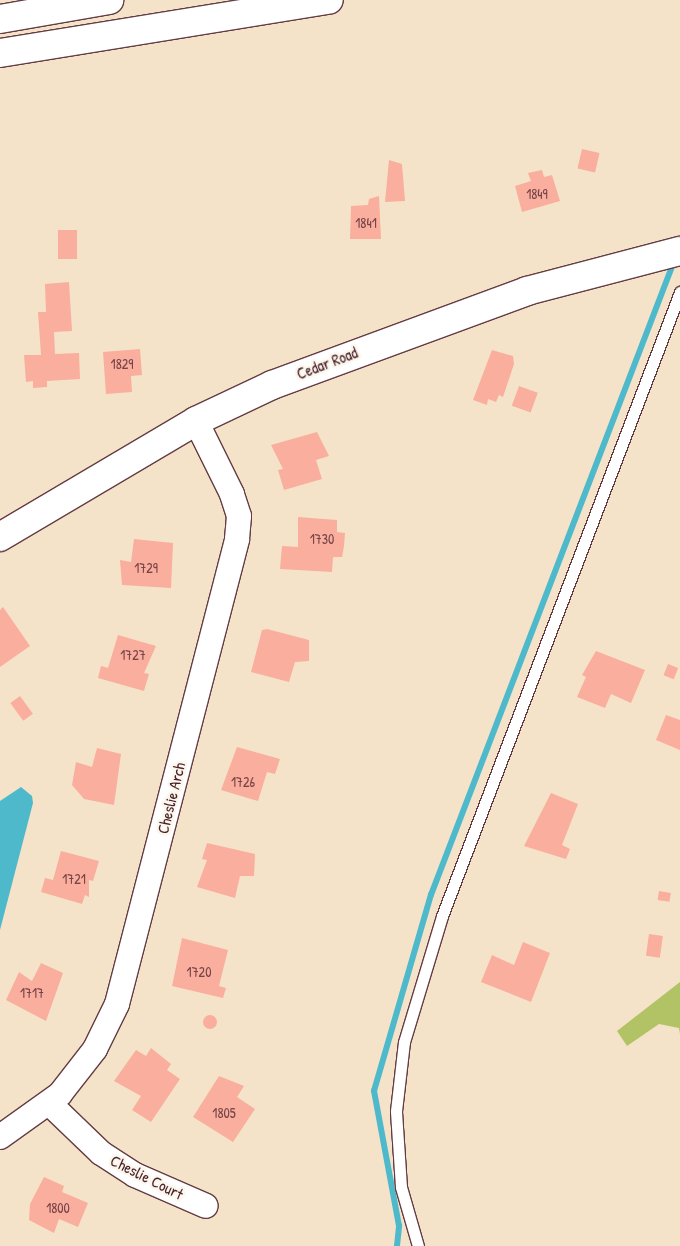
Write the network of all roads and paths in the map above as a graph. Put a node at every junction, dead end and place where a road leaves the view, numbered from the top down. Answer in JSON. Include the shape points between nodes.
{"nodes":[{"id":1,"x":109,"y":0,"type":"edge"},
{"id":2,"x":329,"y":0,"type":"edge"},
{"id":3,"x":75,"y":4,"type":"edge"},
{"id":4,"x":0,"y":19,"type":"edge"},
{"id":5,"x":0,"y":53,"type":"edge"},
{"id":6,"x":680,"y":251,"type":"edge"},
{"id":7,"x":680,"y":292,"type":"edge"},
{"id":8,"x":196,"y":421,"type":"junction"},
{"id":9,"x":0,"y":537,"type":"edge"},
{"id":10,"x":49,"y":1103,"type":"junction"},
{"id":11,"x":0,"y":1137,"type":"edge"},
{"id":12,"x":206,"y":1206,"type":"dead end"},
{"id":13,"x":418,"y":1246,"type":"edge"}],
"edges":[{"from":1,"to":3,"type":"main road"},
{"from":2,"to":5,"type":"main road"},
{"from":3,"to":4,"type":"main road"},
{"from":6,"to":8,"type":"main road","name":"Cedar Road","via":[[604,267],[448,317],[272,385]]},
{"from":7,"to":13,"type":"lane","via":[[442,916],[404,1042],[396,1120],[401,1187]]},
{"from":8,"to":9,"type":"main road","name":"Cedar Road"},
{"from":8,"to":10,"type":"street","name":"Cheslie Arch","via":[[232,494],[239,516],[237,539],[117,1004],[95,1049]]},
{"from":10,"to":11,"type":"street","name":"Cheslie Arch"},
{"from":10,"to":12,"type":"street","name":"Cheslie Court","via":[[101,1153],[135,1175]]}]}
